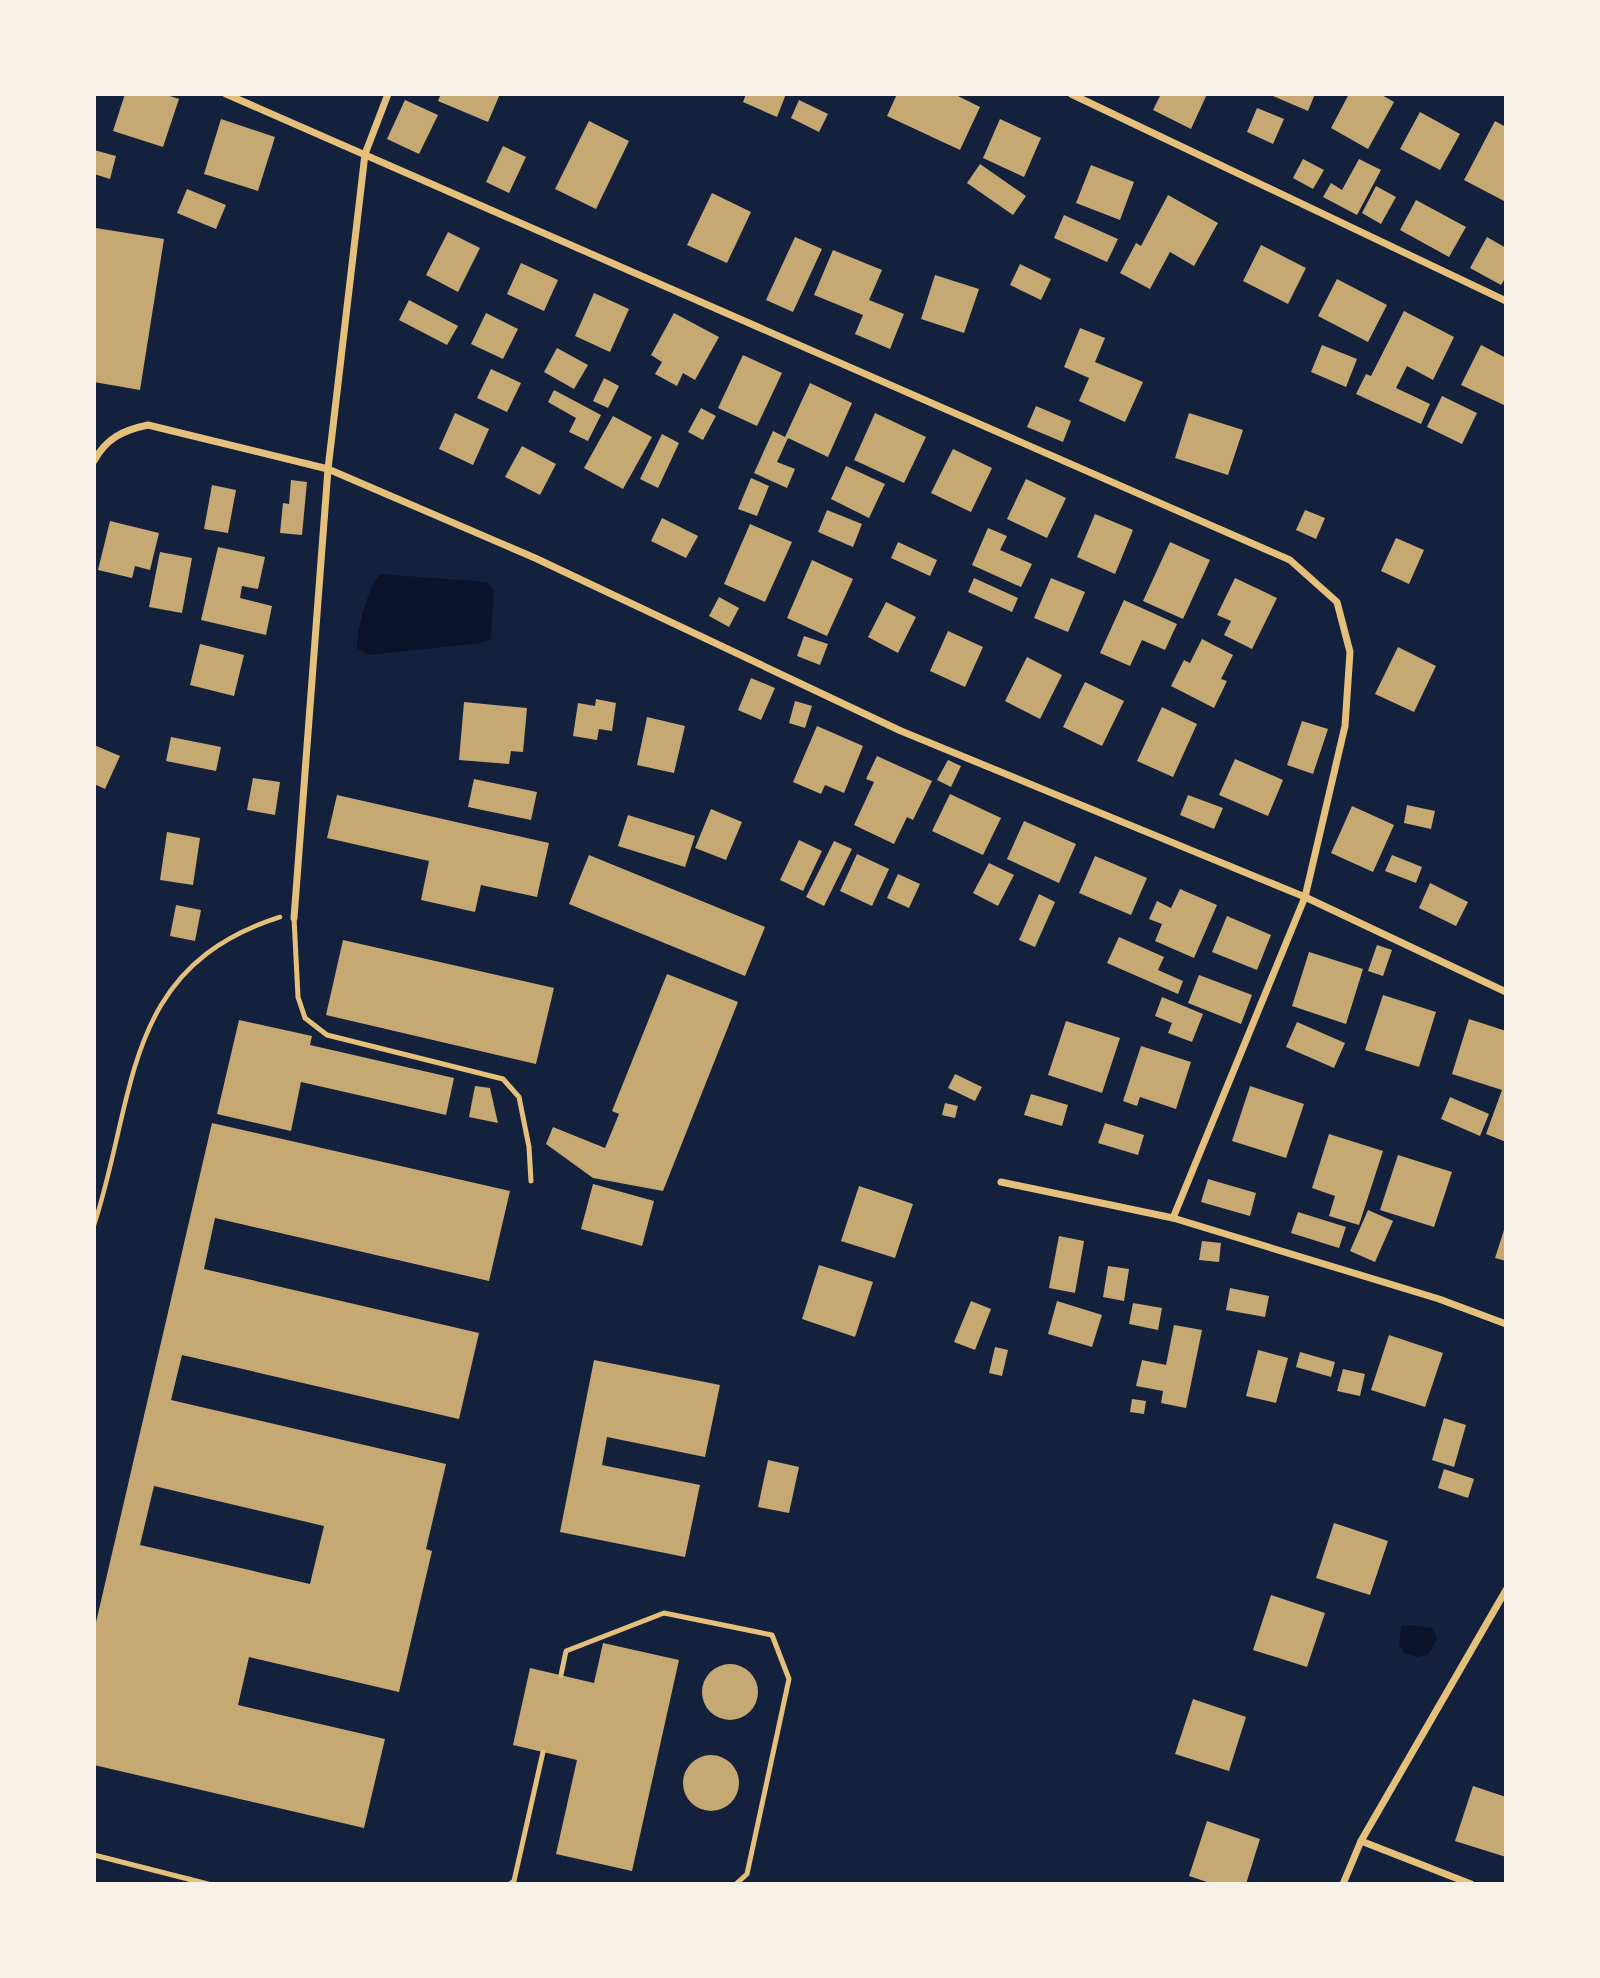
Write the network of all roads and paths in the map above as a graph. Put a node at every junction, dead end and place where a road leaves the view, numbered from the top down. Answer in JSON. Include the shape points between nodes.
{"nodes":[{"id":1,"x":226,"y":94,"type":"edge"},
{"id":2,"x":388,"y":94,"type":"edge"},
{"id":3,"x":1071,"y":94,"type":"edge"},
{"id":4,"x":365,"y":154,"type":"junction"},
{"id":5,"x":1506,"y":301,"type":"edge"},
{"id":6,"x":94,"y":461,"type":"edge"},
{"id":7,"x":328,"y":469,"type":"junction"},
{"id":8,"x":1305,"y":897,"type":"junction"},
{"id":9,"x":294,"y":915,"type":"junction"},
{"id":10,"x":1506,"y":992,"type":"edge"},
{"id":11,"x":531,"y":1181,"type":"dead end"},
{"id":12,"x":1001,"y":1182,"type":"dead end"},
{"id":13,"x":1173,"y":1217,"type":"junction"},
{"id":14,"x":94,"y":1225,"type":"edge"},
{"id":15,"x":1506,"y":1324,"type":"edge"},
{"id":16,"x":1506,"y":1590,"type":"edge"},
{"id":17,"x":561,"y":1675,"type":"dead end"},
{"id":18,"x":543,"y":1752,"type":"dead end"},
{"id":19,"x":1361,"y":1841,"type":"junction"},
{"id":20,"x":94,"y":1855,"type":"edge"},
{"id":21,"x":512,"y":1882,"type":"edge"},
{"id":22,"x":208,"y":1884,"type":"edge"},
{"id":23,"x":522,"y":1884,"type":"edge"},
{"id":24,"x":736,"y":1884,"type":"edge"},
{"id":25,"x":1343,"y":1884,"type":"edge"},
{"id":26,"x":1471,"y":1884,"type":"edge"}],
"edges":[{"from":1,"to":4,"type":"street"},
{"from":2,"to":4,"type":"street"},
{"from":3,"to":5,"type":"street"},
{"from":4,"to":7,"type":"street"},
{"from":4,"to":8,"type":"street","via":[[1290,560],[1337,602],[1350,652],[1345,726]]},
{"from":6,"to":7,"type":"street","via":[[123,430],[148,425]]},
{"from":7,"to":8,"type":"street","via":[[535,558],[901,731]]},
{"from":7,"to":9,"type":"street"},
{"from":8,"to":10,"type":"street"},
{"from":8,"to":13,"type":"street"},
{"from":9,"to":11,"type":"lane","via":[[298,997],[305,1018],[327,1035],[503,1079],[519,1097]]},
{"from":9,"to":14,"type":"path","via":[[232,935],[178,979],[158,1006],[135,1064]]},
{"from":12,"to":13,"type":"street"},
{"from":13,"to":15,"type":"street","via":[[1440,1299]]},
{"from":16,"to":19,"type":"street"},
{"from":17,"to":24,"type":"lane","via":[[566,1651],[664,1613],[772,1635],[789,1679],[747,1874]]},
{"from":18,"to":21,"type":"lane"},
{"from":19,"to":25,"type":"street"},
{"from":19,"to":26,"type":"street"},
{"from":20,"to":22,"type":"lane"},
{"from":21,"to":23,"type":"lane"}]}
